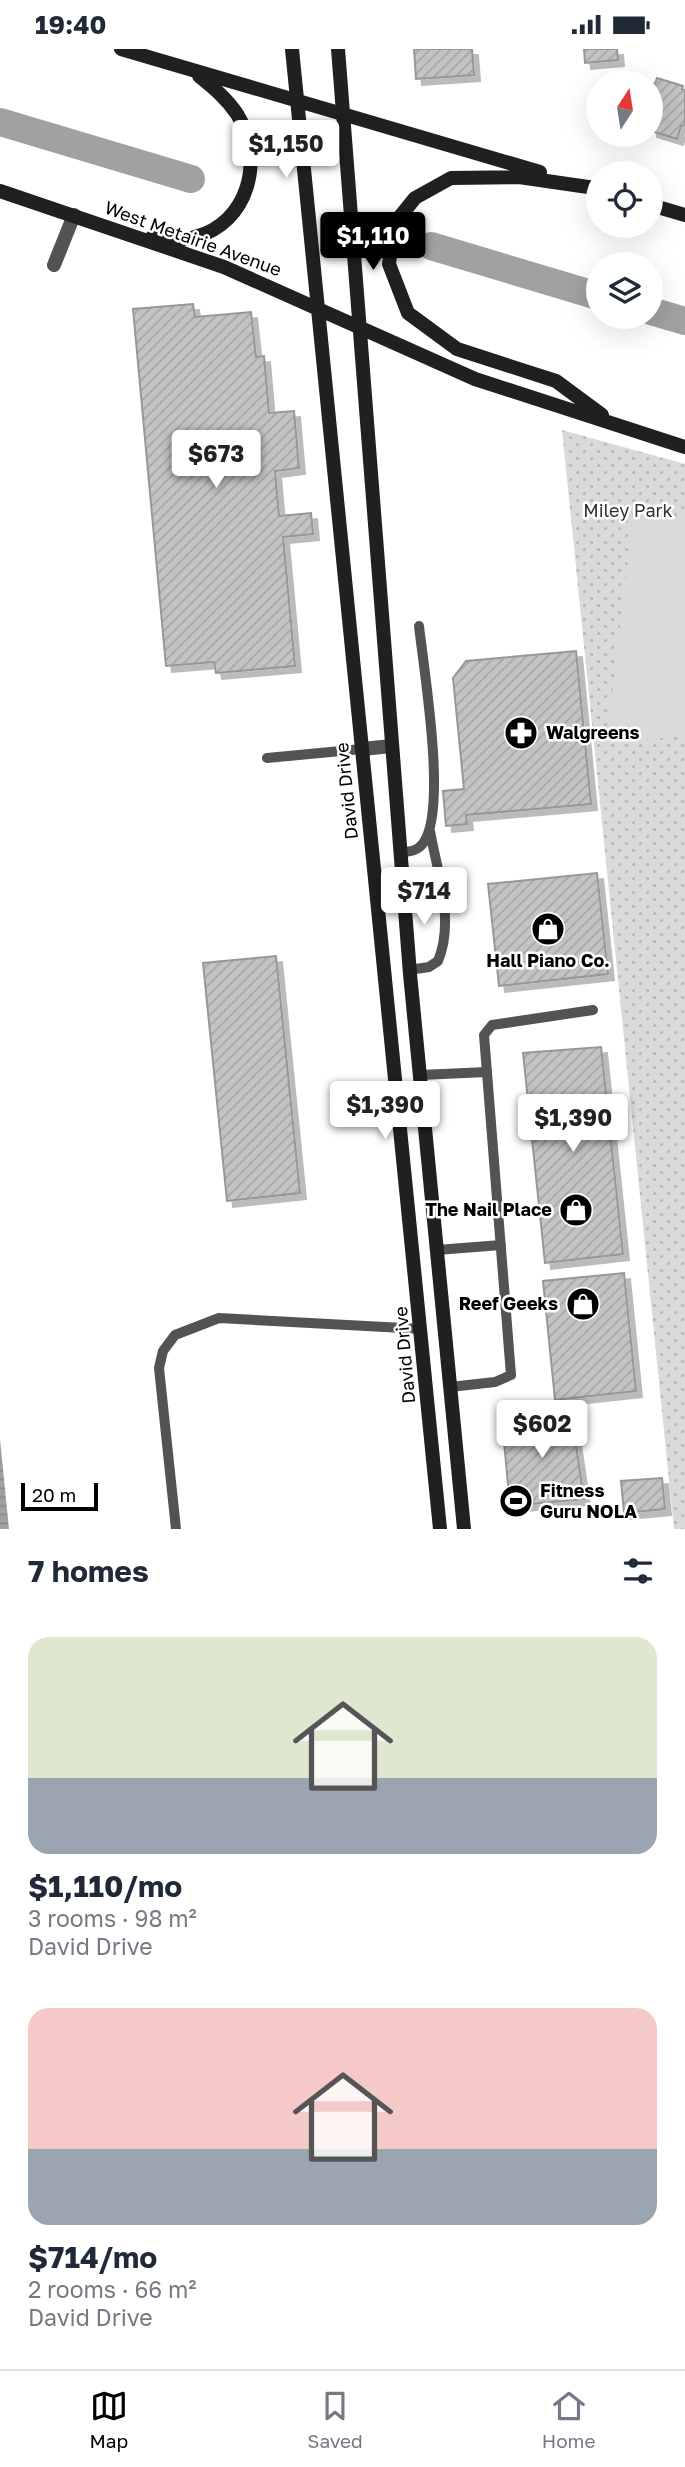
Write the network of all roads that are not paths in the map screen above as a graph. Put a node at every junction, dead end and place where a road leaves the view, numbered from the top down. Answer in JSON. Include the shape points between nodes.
{"nodes":[{"id":1,"x":121,"y":49,"type":"edge"},
{"id":2,"x":292,"y":49,"type":"edge"},
{"id":3,"x":338,"y":49,"type":"edge"},
{"id":4,"x":192,"y":70,"type":"junction"},
{"id":5,"x":297,"y":102,"type":"junction"},
{"id":6,"x":343,"y":115,"type":"junction"},
{"id":7,"x":586,"y":186,"type":"edge"},
{"id":8,"x":586,"y":187,"type":"edge"},
{"id":9,"x":0,"y":191,"type":"edge"},
{"id":10,"x":663,"y":209,"type":"edge"},
{"id":11,"x":74,"y":215,"type":"junction"},
{"id":12,"x":685,"y":215,"type":"edge"},
{"id":13,"x":137,"y":237,"type":"junction"},
{"id":14,"x":54,"y":265,"type":"dead end"},
{"id":15,"x":317,"y":308,"type":"junction"},
{"id":16,"x":360,"y":327,"type":"junction"},
{"id":17,"x":614,"y":424,"type":"junction"},
{"id":18,"x":685,"y":447,"type":"edge"},
{"id":19,"x":419,"y":626,"type":"dead end"},
{"id":20,"x":392,"y":746,"type":"junction"},
{"id":21,"x":362,"y":749,"type":"junction"},
{"id":22,"x":267,"y":758,"type":"dead end"},
{"id":23,"x":430,"y":831,"type":"junction"},
{"id":24,"x":400,"y":852,"type":"junction"},
{"id":25,"x":409,"y":970,"type":"junction"},
{"id":26,"x":593,"y":1010,"type":"dead end"},
{"id":27,"x":487,"y":1072,"type":"junction"},
{"id":28,"x":420,"y":1075,"type":"junction"},
{"id":29,"x":501,"y":1245,"type":"junction"},
{"id":30,"x":437,"y":1250,"type":"junction"},
{"id":31,"x":422,"y":1329,"type":"junction"},
{"id":32,"x":450,"y":1387,"type":"junction"},
{"id":33,"x":176,"y":1529,"type":"edge"},
{"id":34,"x":440,"y":1529,"type":"edge"},
{"id":35,"x":464,"y":1529,"type":"edge"}],
"edges":[{"from":1,"to":4,"type":"main road"},
{"from":2,"to":5,"type":"main road","name":"David Drive"},
{"from":3,"to":6,"type":"main road"},
{"from":4,"to":5,"type":"main road"},
{"from":4,"to":13,"type":"main road","via":[[220,93],[238,116],[252,168],[247,187],[239,207],[223,225],[194,238]]},
{"from":5,"to":6,"type":"main road"},
{"from":5,"to":15,"type":"main road","name":"David Drive"},
{"from":6,"to":7,"type":"main road"},
{"from":6,"to":16,"type":"main road"},
{"from":8,"to":17,"type":"main road","via":[[519,177],[451,178],[415,198],[394,224],[389,264],[408,313],[447,341],[556,381]]},
{"from":9,"to":11,"type":"main road","name":"West Metairie Avenue"},
{"from":10,"to":12,"type":"main road"},
{"from":11,"to":13,"type":"main road","name":"West Metairie Avenue"},
{"from":11,"to":14,"type":"street"},
{"from":13,"to":15,"type":"main road","name":"West Metairie Avenue","via":[[224,267]]},
{"from":15,"to":16,"type":"main road","name":"West Metairie Avenue"},
{"from":15,"to":21,"type":"main road","name":"David Drive"},
{"from":16,"to":17,"type":"main road","name":"West Metairie Avenue","via":[[475,379]]},
{"from":16,"to":20,"type":"main road"},
{"from":17,"to":18,"type":"main road","name":"West Metairie Avenue"},
{"from":19,"to":23,"type":"lane","via":[[430,718],[434,805]]},
{"from":20,"to":21,"type":"street"},
{"from":20,"to":24,"type":"main road"},
{"from":21,"to":22,"type":"lane"},
{"from":21,"to":31,"type":"main road","name":"David Drive"},
{"from":23,"to":24,"type":"lane","via":[[413,852]]},
{"from":23,"to":25,"type":"lane","via":[[445,939],[438,961]]},
{"from":24,"to":25,"type":"main road"},
{"from":25,"to":28,"type":"main road"},
{"from":26,"to":27,"type":"lane","via":[[492,1025],[484,1035]]},
{"from":27,"to":28,"type":"lane"},
{"from":27,"to":29,"type":"lane"},
{"from":28,"to":30,"type":"main road"},
{"from":29,"to":30,"type":"lane"},
{"from":29,"to":32,"type":"lane","via":[[511,1375],[495,1382]]},
{"from":30,"to":32,"type":"main road"},
{"from":31,"to":33,"type":"lane","via":[[219,1318],[175,1335],[159,1368]]},
{"from":31,"to":34,"type":"main road","name":"David Drive"},
{"from":32,"to":35,"type":"main road"}]}
